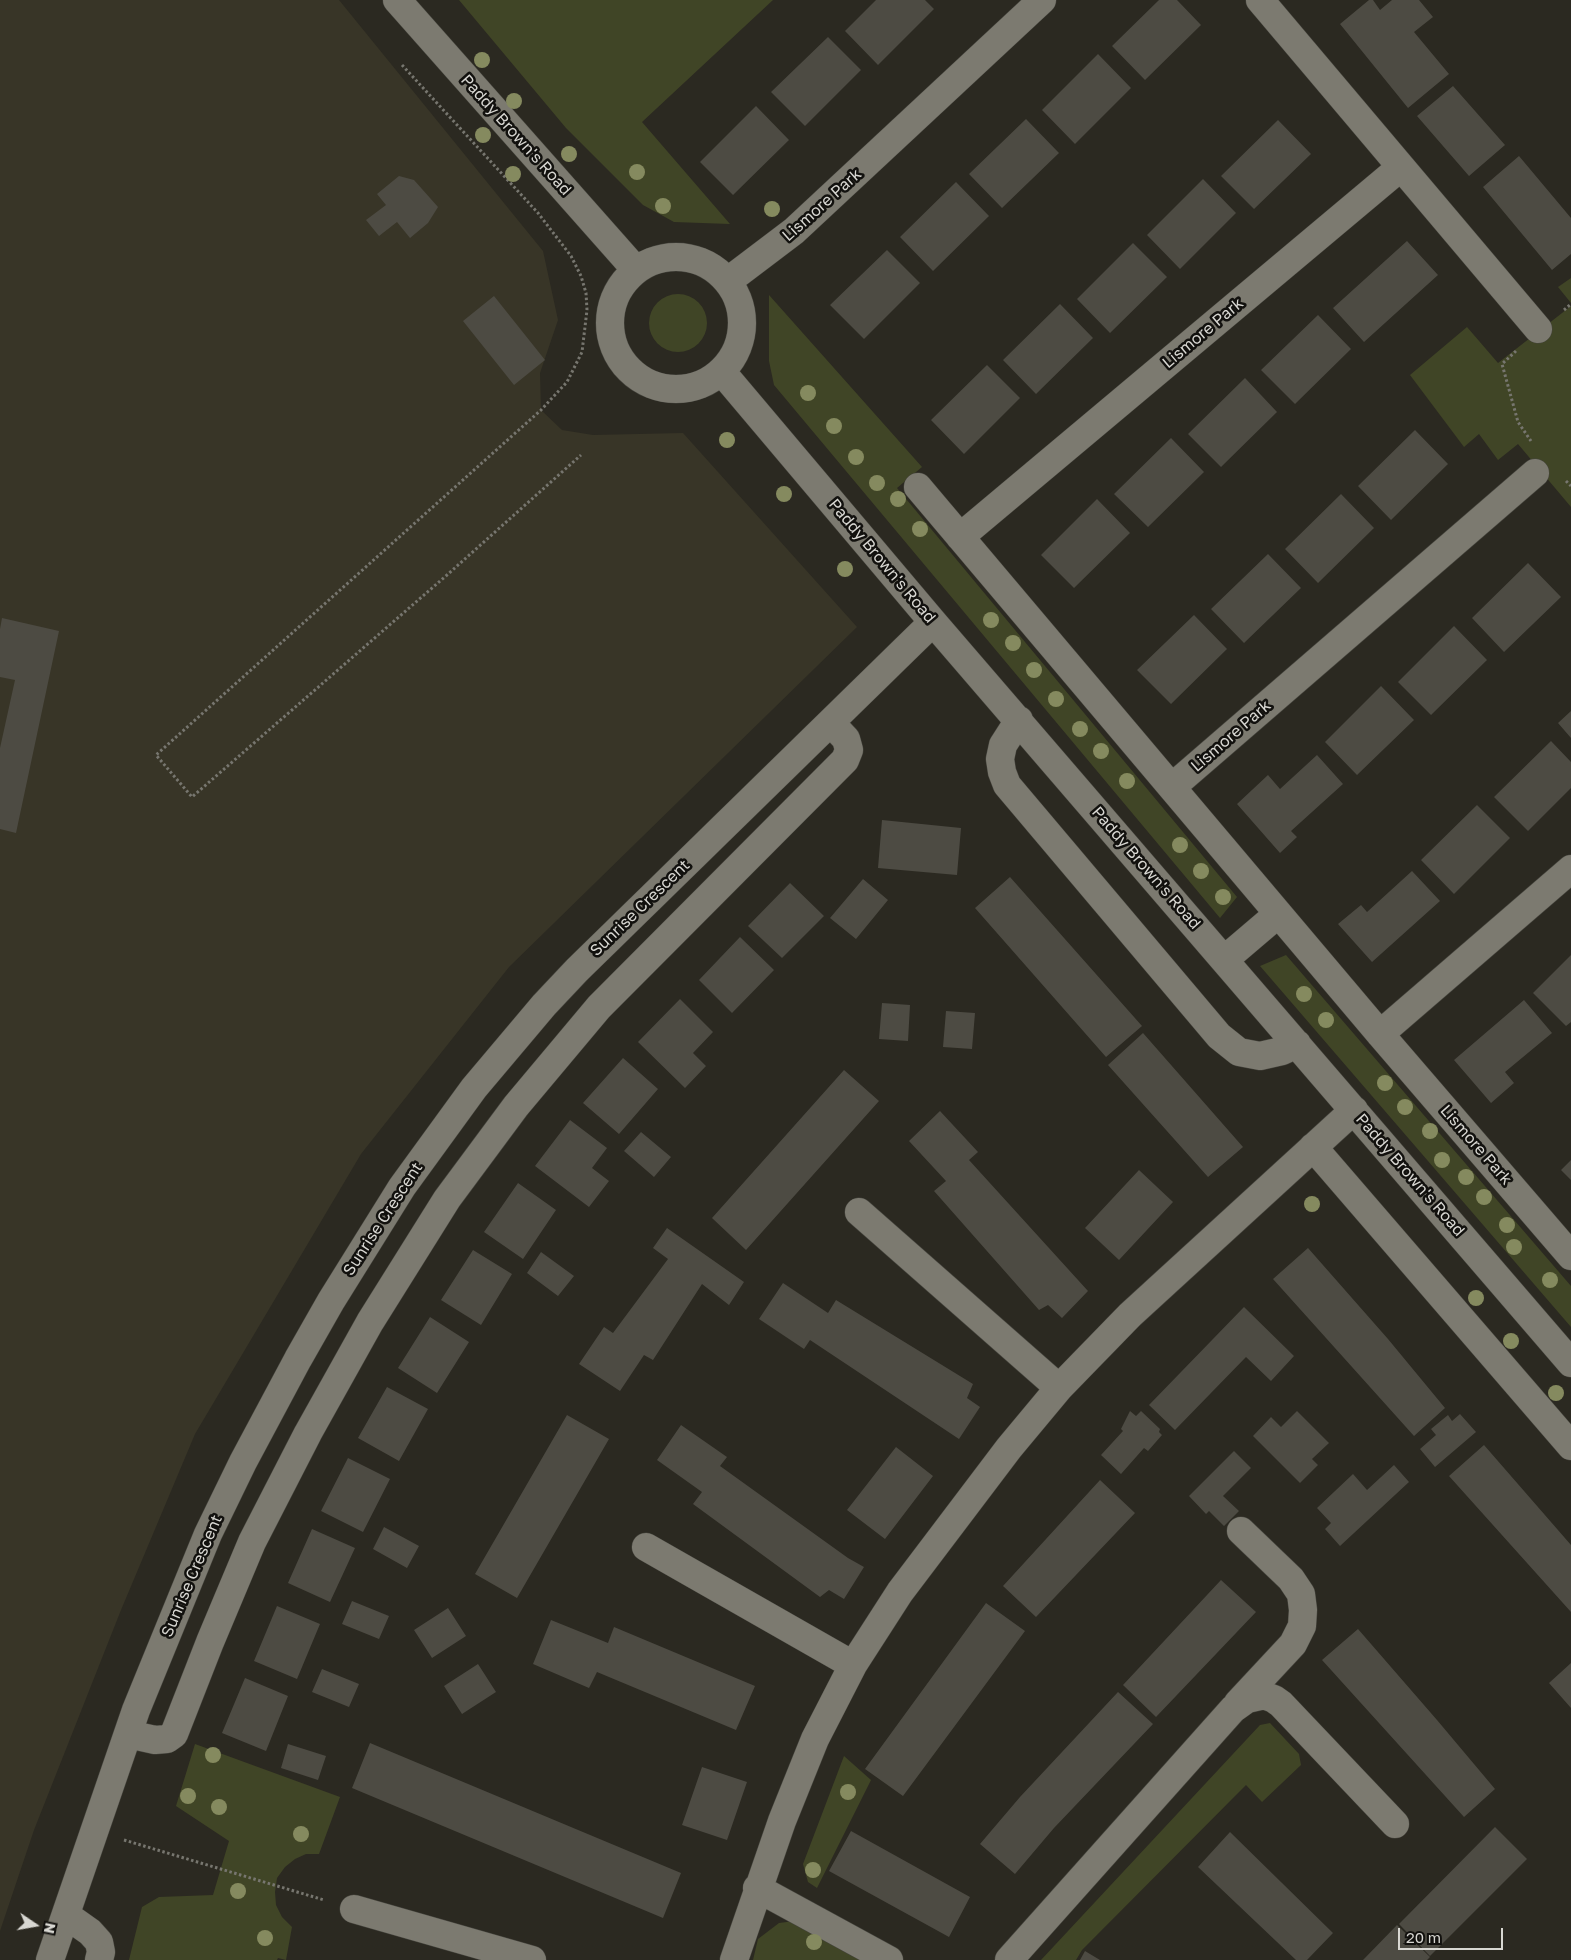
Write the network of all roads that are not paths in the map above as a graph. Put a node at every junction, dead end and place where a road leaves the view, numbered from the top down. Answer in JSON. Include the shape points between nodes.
{"nodes":[{"id":1,"x":396,"y":0,"type":"edge"},
{"id":2,"x":1042,"y":0,"type":"edge"},
{"id":3,"x":1260,"y":0,"type":"edge"},
{"id":4,"x":1401,"y":167,"type":"junction"},
{"id":5,"x":636,"y":270,"type":"junction"},
{"id":6,"x":728,"y":281,"type":"junction"},
{"id":7,"x":1538,"y":329,"type":"road end"},
{"id":8,"x":722,"y":372,"type":"junction"},
{"id":9,"x":1535,"y":473,"type":"dead end"},
{"id":10,"x":918,"y":487,"type":"dead end"},
{"id":11,"x":960,"y":537,"type":"junction"},
{"id":12,"x":933,"y":622,"type":"junction"},
{"id":13,"x":1019,"y":720,"type":"junction"},
{"id":14,"x":830,"y":722,"type":"junction"},
{"id":15,"x":1172,"y":787,"type":"junction"},
{"id":16,"x":1571,"y":869,"type":"edge"},
{"id":17,"x":1278,"y":914,"type":"junction"},
{"id":18,"x":1224,"y":960,"type":"junction"},
{"id":19,"x":1380,"y":1034,"type":"junction"},
{"id":20,"x":1297,"y":1044,"type":"junction"},
{"id":21,"x":1354,"y":1110,"type":"junction"},
{"id":22,"x":1313,"y":1146,"type":"junction"},
{"id":23,"x":859,"y":1212,"type":"dead end"},
{"id":24,"x":1571,"y":1256,"type":"edge"},
{"id":25,"x":1571,"y":1363,"type":"edge"},
{"id":26,"x":1059,"y":1388,"type":"junction"},
{"id":27,"x":1571,"y":1446,"type":"edge"},
{"id":28,"x":1241,"y":1531,"type":"dead end"},
{"id":29,"x":646,"y":1547,"type":"dead end"},
{"id":30,"x":853,"y":1665,"type":"junction"},
{"id":31,"x":1232,"y":1710,"type":"junction"},
{"id":32,"x":128,"y":1734,"type":"junction"},
{"id":33,"x":1395,"y":1824,"type":"dead end"},
{"id":34,"x":757,"y":1888,"type":"junction"},
{"id":35,"x":354,"y":1908,"type":"road end"},
{"id":36,"x":66,"y":1914,"type":"junction"},
{"id":37,"x":50,"y":1960,"type":"edge"},
{"id":38,"x":99,"y":1960,"type":"edge"},
{"id":39,"x":532,"y":1960,"type":"edge"},
{"id":40,"x":734,"y":1960,"type":"edge"},
{"id":41,"x":889,"y":1960,"type":"edge"},
{"id":42,"x":1009,"y":1960,"type":"edge"}],
"edges":[{"from":1,"to":5,"type":"street","name":"Paddy Brown's Road"},
{"from":2,"to":6,"type":"street","name":"Lismore Park","via":[[794,231]]},
{"from":3,"to":4,"type":"street"},
{"from":4,"to":7,"type":"street"},
{"from":4,"to":11,"type":"street","name":"Lismore Park"},
{"from":5,"to":6,"type":"street","via":[[652,260],[672,256],[692,258],[710,266]]},
{"from":5,"to":8,"type":"street","via":[[620,285],[611,305],[609,326],[614,348],[625,366],[654,386],[672,389],[689,388]]},
{"from":6,"to":8,"type":"street","via":[[742,316],[740,336]]},
{"from":8,"to":12,"type":"street","name":"Paddy Brown's Road"},
{"from":9,"to":15,"type":"street","name":"Lismore Park"},
{"from":10,"to":11,"type":"street"},
{"from":11,"to":15,"type":"street"},
{"from":12,"to":13,"type":"street","name":"Paddy Brown's Road"},
{"from":12,"to":14,"type":"street","name":"Sunrise Crescent"},
{"from":13,"to":18,"type":"street","name":"Paddy Brown's Road"},
{"from":13,"to":20,"type":"street","via":[[1003,745],[1000,759],[1008,785],[1219,1036],[1239,1052],[1260,1056]]},
{"from":14,"to":32,"type":"street","name":"Sunrise Crescent","via":[[570,977],[474,1088],[407,1179],[298,1359],[243,1462],[194,1568]]},
{"from":14,"to":32,"type":"street","via":[[846,739],[849,750],[845,760],[599,1007],[516,1106],[447,1199],[370,1322],[256,1533],[174,1734],[155,1740]]},
{"from":15,"to":17,"type":"street","name":"Lismore Park"},
{"from":16,"to":19,"type":"street"},
{"from":17,"to":18,"type":"street"},
{"from":17,"to":19,"type":"street","name":"Lismore Park"},
{"from":18,"to":20,"type":"street","name":"Paddy Brown's Road"},
{"from":19,"to":24,"type":"street","name":"Lismore Park"},
{"from":20,"to":21,"type":"street","name":"Paddy Brown's Road"},
{"from":21,"to":22,"type":"street"},
{"from":21,"to":25,"type":"street","name":"Paddy Brown's Road"},
{"from":22,"to":26,"type":"street","via":[[1130,1315]]},
{"from":22,"to":27,"type":"street"},
{"from":23,"to":26,"type":"street"},
{"from":26,"to":30,"type":"street","via":[[1009,1448],[900,1592]]},
{"from":28,"to":31,"type":"street","via":[[1291,1579],[1301,1594],[1303,1610],[1302,1626],[1293,1644]]},
{"from":29,"to":30,"type":"street"},
{"from":30,"to":34,"type":"street","via":[[815,1739]]},
{"from":31,"to":33,"type":"street","via":[[1254,1696],[1274,1699]]},
{"from":31,"to":42,"type":"street"},
{"from":32,"to":36,"type":"street","name":"Sunrise Crescent"},
{"from":34,"to":40,"type":"street"},
{"from":34,"to":41,"type":"street"},
{"from":35,"to":39,"type":"street"},
{"from":36,"to":37,"type":"street","name":"Sunrise Crescent"},
{"from":36,"to":38,"type":"street","via":[[99,1942]]}]}
